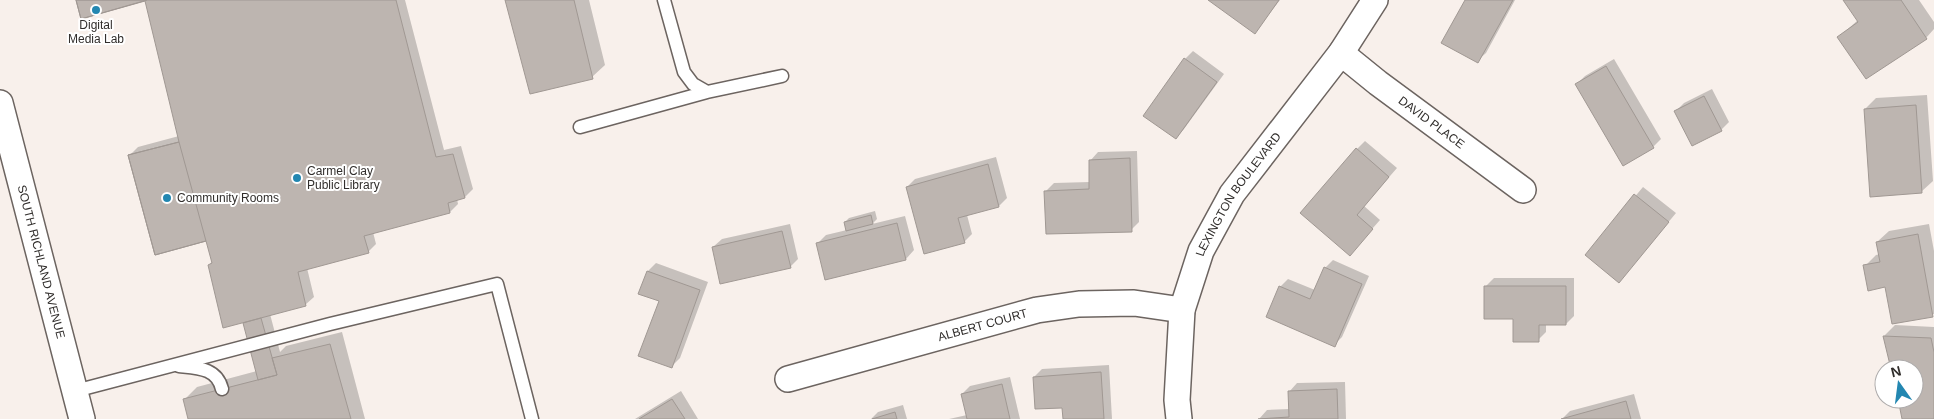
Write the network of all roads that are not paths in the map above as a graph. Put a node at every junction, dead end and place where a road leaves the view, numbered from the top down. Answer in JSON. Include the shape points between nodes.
{"nodes":[{"id":1,"x":664,"y":0,"type":"edge"},
{"id":2,"x":1375,"y":0,"type":"edge"},
{"id":3,"x":1341,"y":53,"type":"junction"},
{"id":4,"x":782,"y":76,"type":"dead end"},
{"id":5,"x":707,"y":92,"type":"junction"},
{"id":6,"x":0,"y":103,"type":"edge"},
{"id":7,"x":580,"y":127,"type":"dead end"},
{"id":8,"x":1523,"y":190,"type":"dead end"},
{"id":9,"x":1182,"y":310,"type":"junction"},
{"id":10,"x":172,"y":365,"type":"junction"},
{"id":11,"x":788,"y":378,"type":"dead end"},
{"id":12,"x":222,"y":389,"type":"dead end"},
{"id":13,"x":75,"y":391,"type":"junction"},
{"id":14,"x":82,"y":419,"type":"edge"},
{"id":15,"x":532,"y":419,"type":"edge"},
{"id":16,"x":1180,"y":419,"type":"edge"}],
"edges":[{"from":1,"to":5,"type":"lane","via":[[684,72],[693,84]]},
{"from":2,"to":3,"type":"street","name":"LEXINGTON BOULEVARD"},
{"from":3,"to":8,"type":"street","name":"DAVID PLACE"},
{"from":3,"to":9,"type":"street","name":"LEXINGTON BOULEVARD","via":[[1232,194],[1201,251]]},
{"from":4,"to":5,"type":"lane"},
{"from":5,"to":7,"type":"lane"},
{"from":6,"to":13,"type":"street","name":"SOUTH RICHLAND AVENUE"},
{"from":9,"to":11,"type":"street","name":"ALBERT COURT","via":[[1134,303],[1079,304],[1037,310]]},
{"from":9,"to":16,"type":"street","name":"LEXINGTON BOULEVARD","via":[[1177,400]]},
{"from":10,"to":12,"type":"lane","via":[[210,372],[218,378]]},
{"from":10,"to":13,"type":"lane"},
{"from":10,"to":15,"type":"lane","via":[[497,284]]},
{"from":13,"to":14,"type":"street","name":"SOUTH RICHLAND AVENUE"}]}
